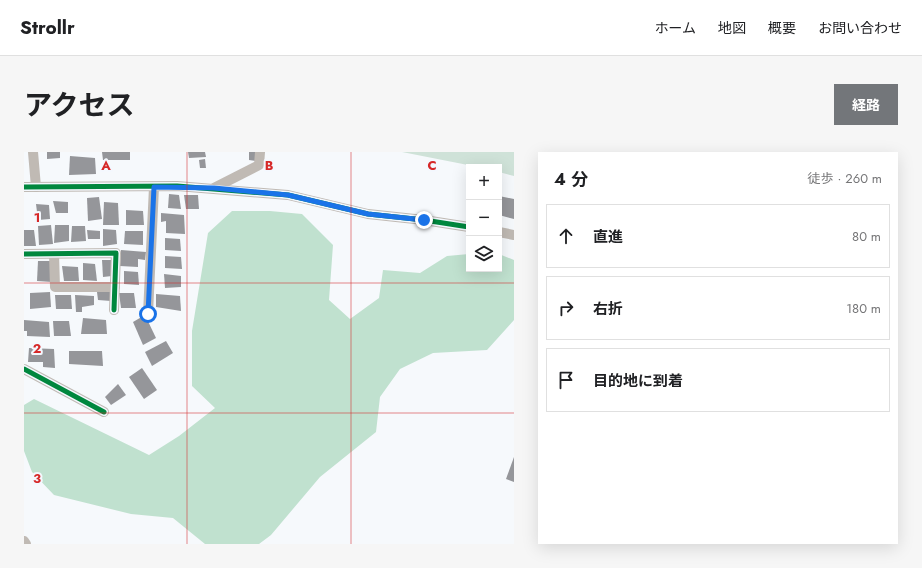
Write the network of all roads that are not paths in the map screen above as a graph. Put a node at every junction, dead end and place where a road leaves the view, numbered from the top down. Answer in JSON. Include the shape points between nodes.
{"nodes":[{"id":1,"x":33,"y":152,"type":"edge"},
{"id":2,"x":260,"y":152,"type":"edge"},
{"id":3,"x":36,"y":187,"type":"junction"},
{"id":4,"x":154,"y":187,"type":"junction"},
{"id":5,"x":24,"y":188,"type":"edge"},
{"id":6,"x":214,"y":188,"type":"junction"},
{"id":7,"x":466,"y":227,"type":"edge"},
{"id":8,"x":502,"y":233,"type":"edge"},
{"id":9,"x":514,"y":235,"type":"edge"},
{"id":10,"x":24,"y":254,"type":"edge"},
{"id":11,"x":54,"y":254,"type":"junction"},
{"id":12,"x":115,"y":287,"type":"junction"},
{"id":13,"x":114,"y":310,"type":"dead end"},
{"id":14,"x":148,"y":314,"type":"dead end"},
{"id":15,"x":24,"y":369,"type":"edge"},
{"id":16,"x":104,"y":412,"type":"dead end"},
{"id":17,"x":24,"y":541,"type":"edge"},
{"id":18,"x":26,"y":544,"type":"edge"}],
"edges":[{"from":1,"to":3,"type":"street"},
{"from":2,"to":6,"type":"street","via":[[259,165]]},
{"from":3,"to":4,"type":"street"},
{"from":3,"to":5,"type":"street"},
{"from":4,"to":6,"type":"street"},
{"from":4,"to":14,"type":"street"},
{"from":6,"to":7,"type":"street","via":[[288,195],[368,214]]},
{"from":8,"to":9,"type":"street"},
{"from":10,"to":11,"type":"street"},
{"from":11,"to":12,"type":"street","via":[[55,286]]},
{"from":11,"to":12,"type":"street","via":[[116,253]]},
{"from":12,"to":13,"type":"street"},
{"from":15,"to":16,"type":"street"},
{"from":17,"to":18,"type":"street"}]}
